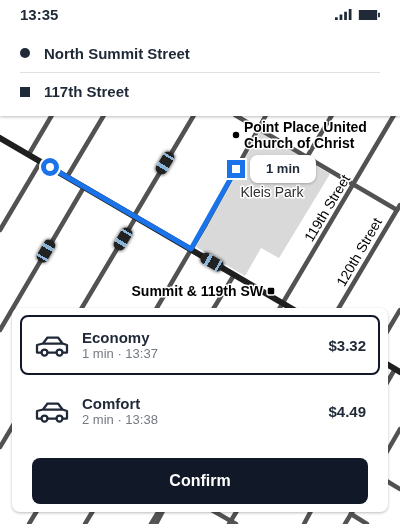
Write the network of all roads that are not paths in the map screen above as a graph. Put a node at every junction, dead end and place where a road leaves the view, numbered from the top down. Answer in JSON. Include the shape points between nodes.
{"nodes":[{"id":1,"x":51,"y":116,"type":"edge"},
{"id":2,"x":103,"y":116,"type":"edge"},
{"id":3,"x":192,"y":116,"type":"edge"},
{"id":4,"x":237,"y":116,"type":"edge"},
{"id":5,"x":265,"y":116,"type":"edge"},
{"id":6,"x":331,"y":116,"type":"edge"},
{"id":7,"x":393,"y":116,"type":"edge"},
{"id":8,"x":258,"y":129,"type":"junction"},
{"id":9,"x":0,"y":138,"type":"edge"},
{"id":10,"x":29,"y":154,"type":"junction"},
{"id":11,"x":307,"y":157,"type":"junction"},
{"id":12,"x":40,"y":161,"type":"junction"},
{"id":13,"x":67,"y":177,"type":"junction"},
{"id":14,"x":354,"y":184,"type":"junction"},
{"id":15,"x":84,"y":187,"type":"junction"},
{"id":16,"x":400,"y":205,"type":"edge"},
{"id":17,"x":397,"y":210,"type":"junction"},
{"id":18,"x":135,"y":216,"type":"junction"},
{"id":19,"x":0,"y":230,"type":"edge"},
{"id":20,"x":191,"y":249,"type":"junction"},
{"id":21,"x":234,"y":275,"type":"junction"},
{"id":22,"x":284,"y":306,"type":"edge"},
{"id":23,"x":13,"y":308,"type":"edge"},
{"id":24,"x":82,"y":308,"type":"edge"},
{"id":25,"x":157,"y":308,"type":"edge"},
{"id":26,"x":214,"y":308,"type":"edge"},
{"id":27,"x":339,"y":308,"type":"edge"},
{"id":28,"x":12,"y":310,"type":"edge"},
{"id":29,"x":400,"y":310,"type":"edge"},
{"id":30,"x":0,"y":330,"type":"edge"},
{"id":31,"x":388,"y":330,"type":"edge"},
{"id":32,"x":388,"y":365,"type":"edge"},
{"id":33,"x":398,"y":370,"type":"edge"},
{"id":34,"x":388,"y":382,"type":"edge"},
{"id":35,"x":12,"y":427,"type":"edge"},
{"id":36,"x":400,"y":429,"type":"edge"},
{"id":37,"x":0,"y":447,"type":"edge"},
{"id":38,"x":388,"y":450,"type":"edge"},
{"id":39,"x":388,"y":482,"type":"edge"},
{"id":40,"x":400,"y":488,"type":"edge"},
{"id":41,"x":36,"y":512,"type":"edge"},
{"id":42,"x":92,"y":512,"type":"edge"},
{"id":43,"x":158,"y":512,"type":"edge"},
{"id":44,"x":162,"y":512,"type":"edge"},
{"id":45,"x":214,"y":512,"type":"edge"},
{"id":46,"x":236,"y":512,"type":"edge"},
{"id":47,"x":310,"y":512,"type":"edge"},
{"id":48,"x":351,"y":514,"type":"joint"},
{"id":49,"x":230,"y":523,"type":"edge"},
{"id":50,"x":29,"y":524,"type":"edge"},
{"id":51,"x":85,"y":524,"type":"edge"},
{"id":52,"x":151,"y":524,"type":"edge"},
{"id":53,"x":156,"y":524,"type":"edge"},
{"id":54,"x":236,"y":524,"type":"edge"},
{"id":55,"x":304,"y":524,"type":"edge"},
{"id":56,"x":345,"y":524,"type":"edge"},
{"id":57,"x":367,"y":524,"type":"edge"}],
"edges":[{"from":1,"to":10,"type":"street"},
{"from":2,"to":13,"type":"street"},
{"from":3,"to":18,"type":"street"},
{"from":4,"to":8,"type":"street"},
{"from":5,"to":8,"type":"street"},
{"from":6,"to":11,"type":"street"},
{"from":7,"to":14,"type":"street","name":"119th Street"},
{"from":8,"to":11,"type":"street"},
{"from":8,"to":20,"type":"street"},
{"from":9,"to":10,"type":"main road"},
{"from":10,"to":12,"type":"main road"},
{"from":11,"to":14,"type":"street"},
{"from":12,"to":13,"type":"main road"},
{"from":12,"to":19,"type":"street"},
{"from":13,"to":15,"type":"main road"},
{"from":14,"to":17,"type":"street"},
{"from":14,"to":22,"type":"street","name":"119th Street"},
{"from":15,"to":18,"type":"main road"},
{"from":15,"to":23,"type":"street"},
{"from":16,"to":17,"type":"street","name":"120th Street"},
{"from":17,"to":27,"type":"street","name":"120th Street"},
{"from":18,"to":20,"type":"main road"},
{"from":18,"to":24,"type":"street"},
{"from":20,"to":21,"type":"main road"},
{"from":20,"to":25,"type":"street"},
{"from":21,"to":22,"type":"main road"},
{"from":21,"to":26,"type":"street"},
{"from":28,"to":30,"type":"street"},
{"from":29,"to":31,"type":"street"},
{"from":32,"to":33,"type":"main road"},
{"from":33,"to":34,"type":"street"},
{"from":35,"to":37,"type":"street"},
{"from":36,"to":38,"type":"street"},
{"from":39,"to":40,"type":"street"},
{"from":41,"to":50,"type":"street"},
{"from":42,"to":51,"type":"street"},
{"from":43,"to":52,"type":"street"},
{"from":44,"to":53,"type":"street"},
{"from":45,"to":49,"type":"street"},
{"from":46,"to":49,"type":"street"},
{"from":47,"to":55,"type":"street"},
{"from":48,"to":56,"type":"street"},
{"from":48,"to":57,"type":"street"},
{"from":49,"to":54,"type":"street"}]}
